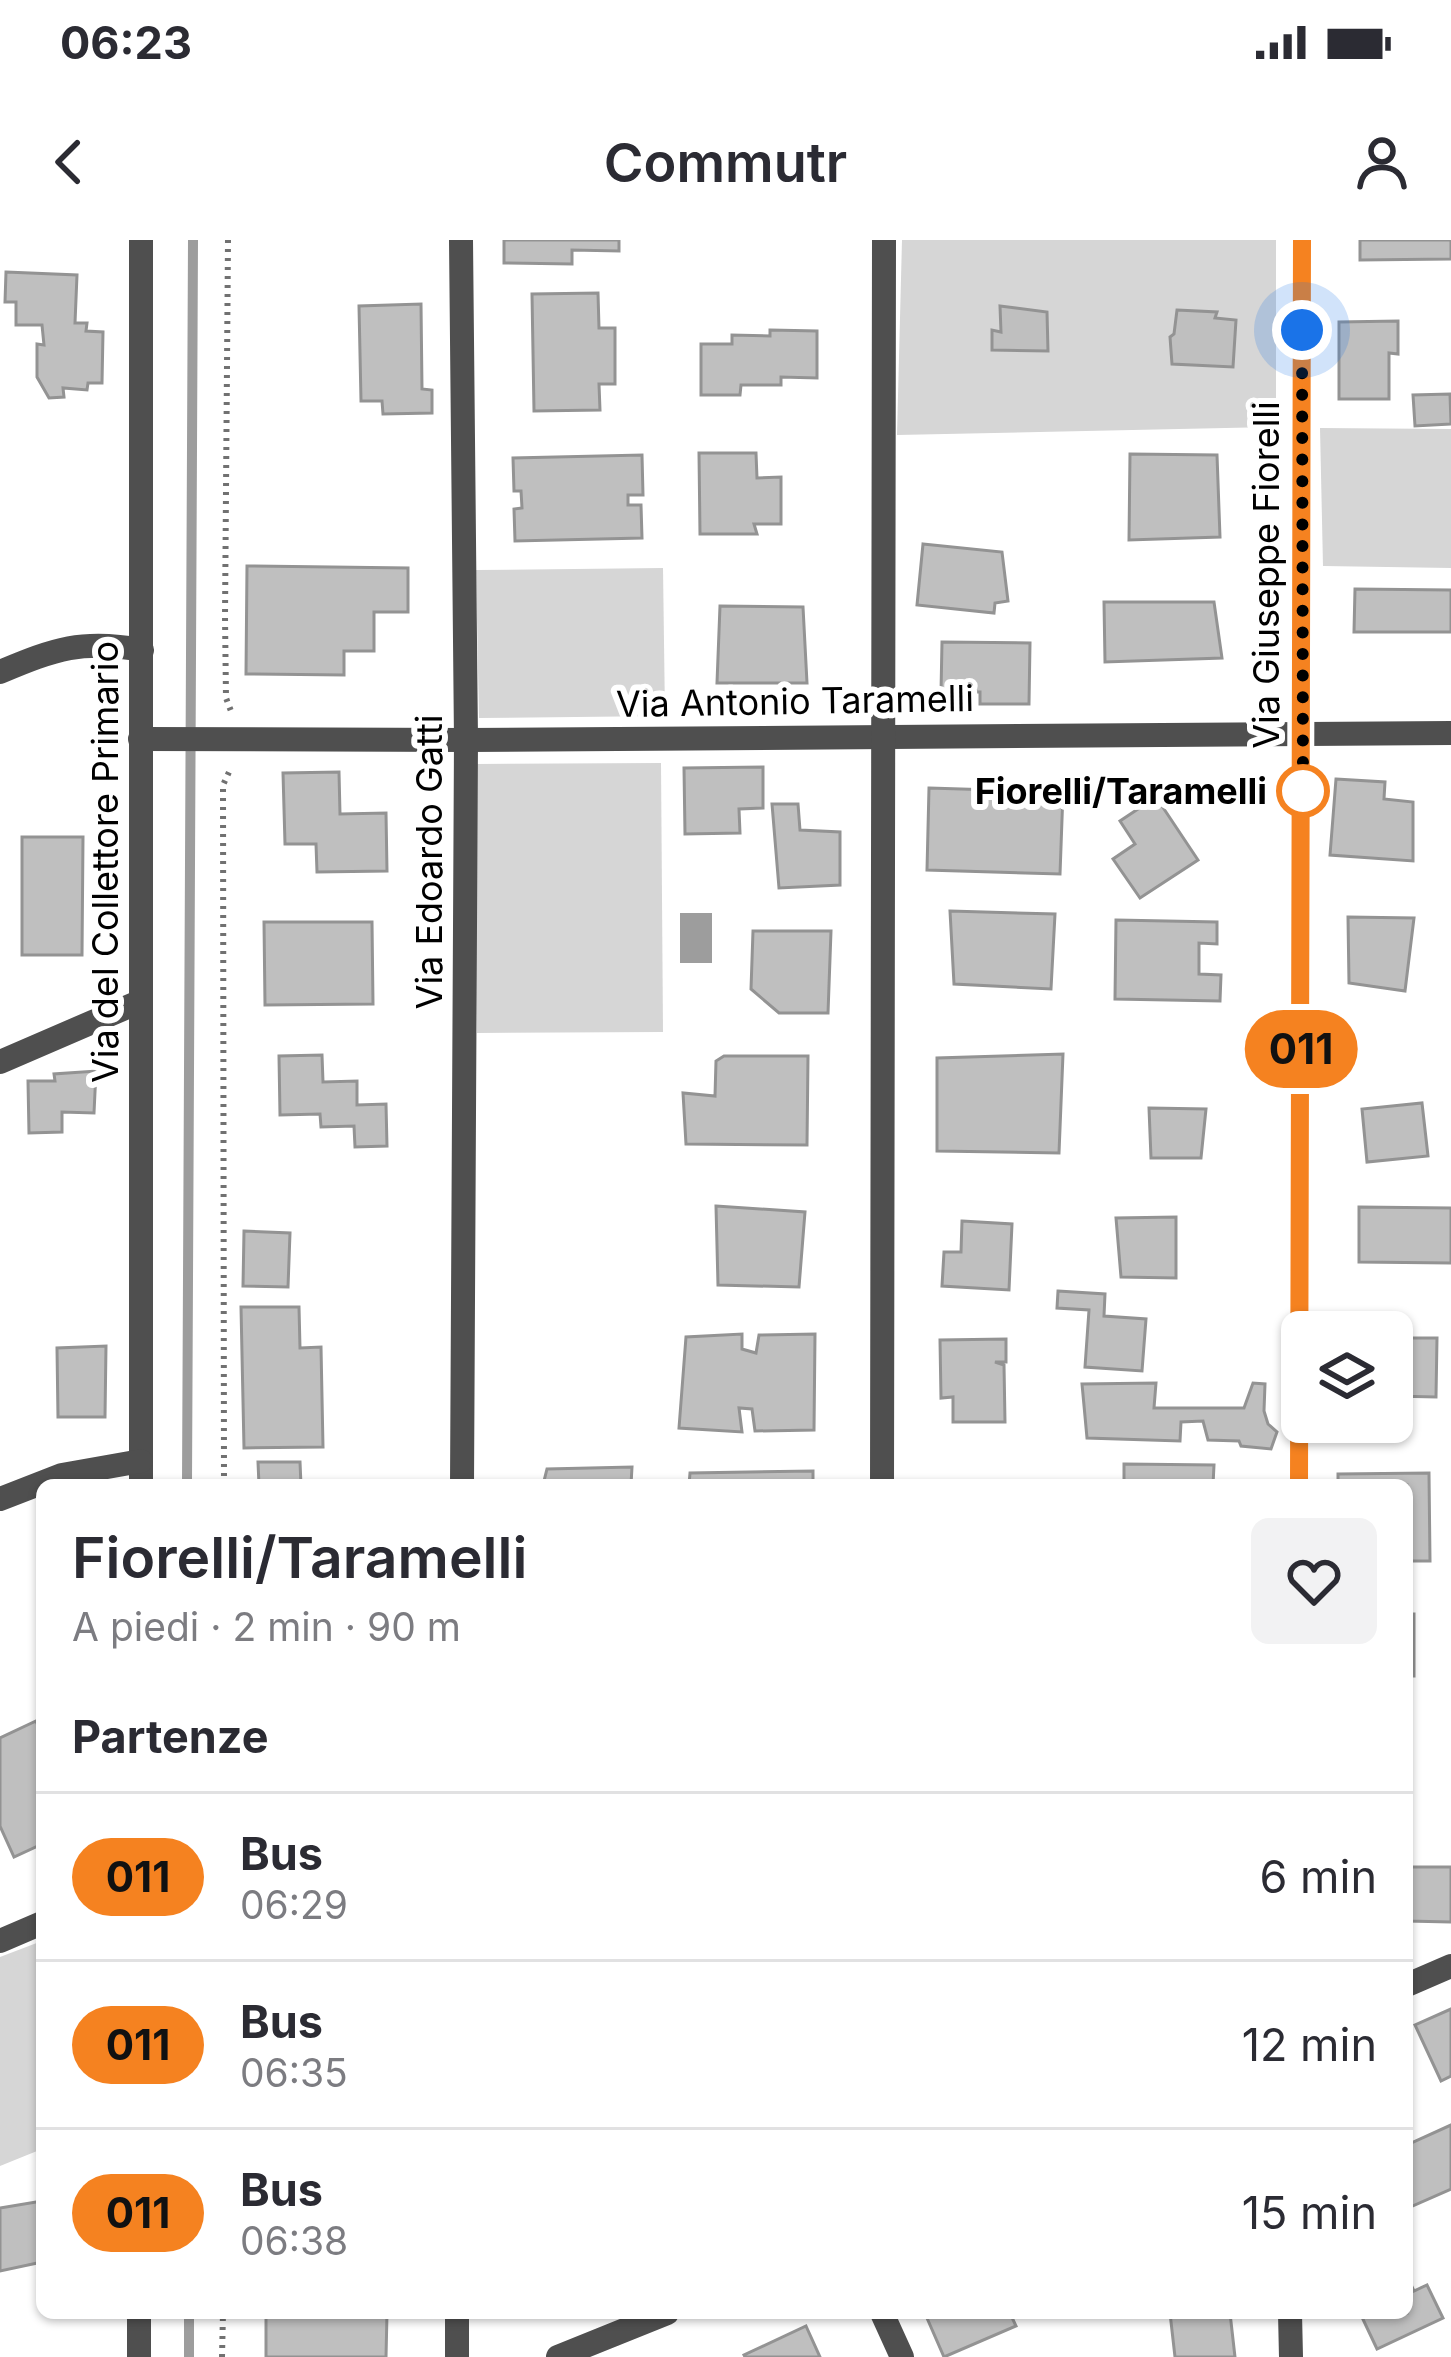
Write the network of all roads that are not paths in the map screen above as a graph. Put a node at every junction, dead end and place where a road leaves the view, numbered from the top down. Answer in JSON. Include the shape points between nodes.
{"nodes":[{"id":1,"x":141,"y":240,"type":"edge"},
{"id":2,"x":461,"y":240,"type":"edge"},
{"id":3,"x":884,"y":240,"type":"edge"},
{"id":4,"x":1302,"y":240,"type":"edge"},
{"id":5,"x":142,"y":650,"type":"junction"},
{"id":6,"x":0,"y":672,"type":"edge"},
{"id":7,"x":1303,"y":733,"type":"junction"},
{"id":8,"x":1451,"y":734,"type":"edge"},
{"id":9,"x":883,"y":736,"type":"junction"},
{"id":10,"x":140,"y":739,"type":"junction"},
{"id":11,"x":466,"y":740,"type":"junction"},
{"id":12,"x":139,"y":1002,"type":"junction"},
{"id":13,"x":0,"y":1062,"type":"edge"},
{"id":14,"x":141,"y":1473,"type":"edge"},
{"id":15,"x":52,"y":1479,"type":"edge"},
{"id":16,"x":462,"y":1479,"type":"edge"},
{"id":17,"x":882,"y":1479,"type":"edge"},
{"id":18,"x":1299,"y":1479,"type":"edge"},
{"id":19,"x":36,"y":1485,"type":"edge"},
{"id":20,"x":0,"y":1499,"type":"edge"},
{"id":21,"x":36,"y":1926,"type":"edge"},
{"id":22,"x":0,"y":1941,"type":"edge"},
{"id":23,"x":1451,"y":1966,"type":"edge"},
{"id":24,"x":1413,"y":1982,"type":"edge"},
{"id":25,"x":139,"y":2319,"type":"edge"},
{"id":26,"x":457,"y":2319,"type":"edge"},
{"id":27,"x":652,"y":2319,"type":"edge"},
{"id":28,"x":885,"y":2319,"type":"edge"},
{"id":29,"x":1290,"y":2319,"type":"edge"},
{"id":30,"x":139,"y":2357,"type":"edge"},
{"id":31,"x":457,"y":2357,"type":"edge"},
{"id":32,"x":559,"y":2357,"type":"edge"},
{"id":33,"x":902,"y":2357,"type":"edge"},
{"id":34,"x":1291,"y":2357,"type":"edge"}],
"edges":[{"from":1,"to":5,"type":"street","name":"Via del Collettore Primario"},
{"from":2,"to":11,"type":"street","name":"Via Edoardo Gatti"},
{"from":3,"to":9,"type":"street"},
{"from":4,"to":7,"type":"street","name":"Via Giuseppe Fiorelli"},
{"from":5,"to":6,"type":"street","via":[[76,644]]},
{"from":5,"to":10,"type":"street","name":"Via del Collettore Primario"},
{"from":7,"to":8,"type":"street","name":"Via Antonio Taramelli"},
{"from":7,"to":9,"type":"street","name":"Via Antonio Taramelli"},
{"from":7,"to":18,"type":"street","name":"Via Giuseppe Fiorelli"},
{"from":9,"to":11,"type":"street","name":"Via Antonio Taramelli"},
{"from":9,"to":17,"type":"street"},
{"from":10,"to":11,"type":"street","name":"Via Antonio Taramelli"},
{"from":10,"to":12,"type":"street","name":"Via del Collettore Primario"},
{"from":11,"to":16,"type":"street","name":"Via Edoardo Gatti"},
{"from":12,"to":13,"type":"street"},
{"from":12,"to":14,"type":"street","name":"Via del Collettore Primario"},
{"from":14,"to":15,"type":"street"},
{"from":19,"to":20,"type":"street"},
{"from":21,"to":22,"type":"street"},
{"from":23,"to":24,"type":"street"},
{"from":25,"to":30,"type":"street"},
{"from":26,"to":31,"type":"street"},
{"from":27,"to":32,"type":"street"},
{"from":28,"to":33,"type":"street"},
{"from":29,"to":34,"type":"street"}]}
